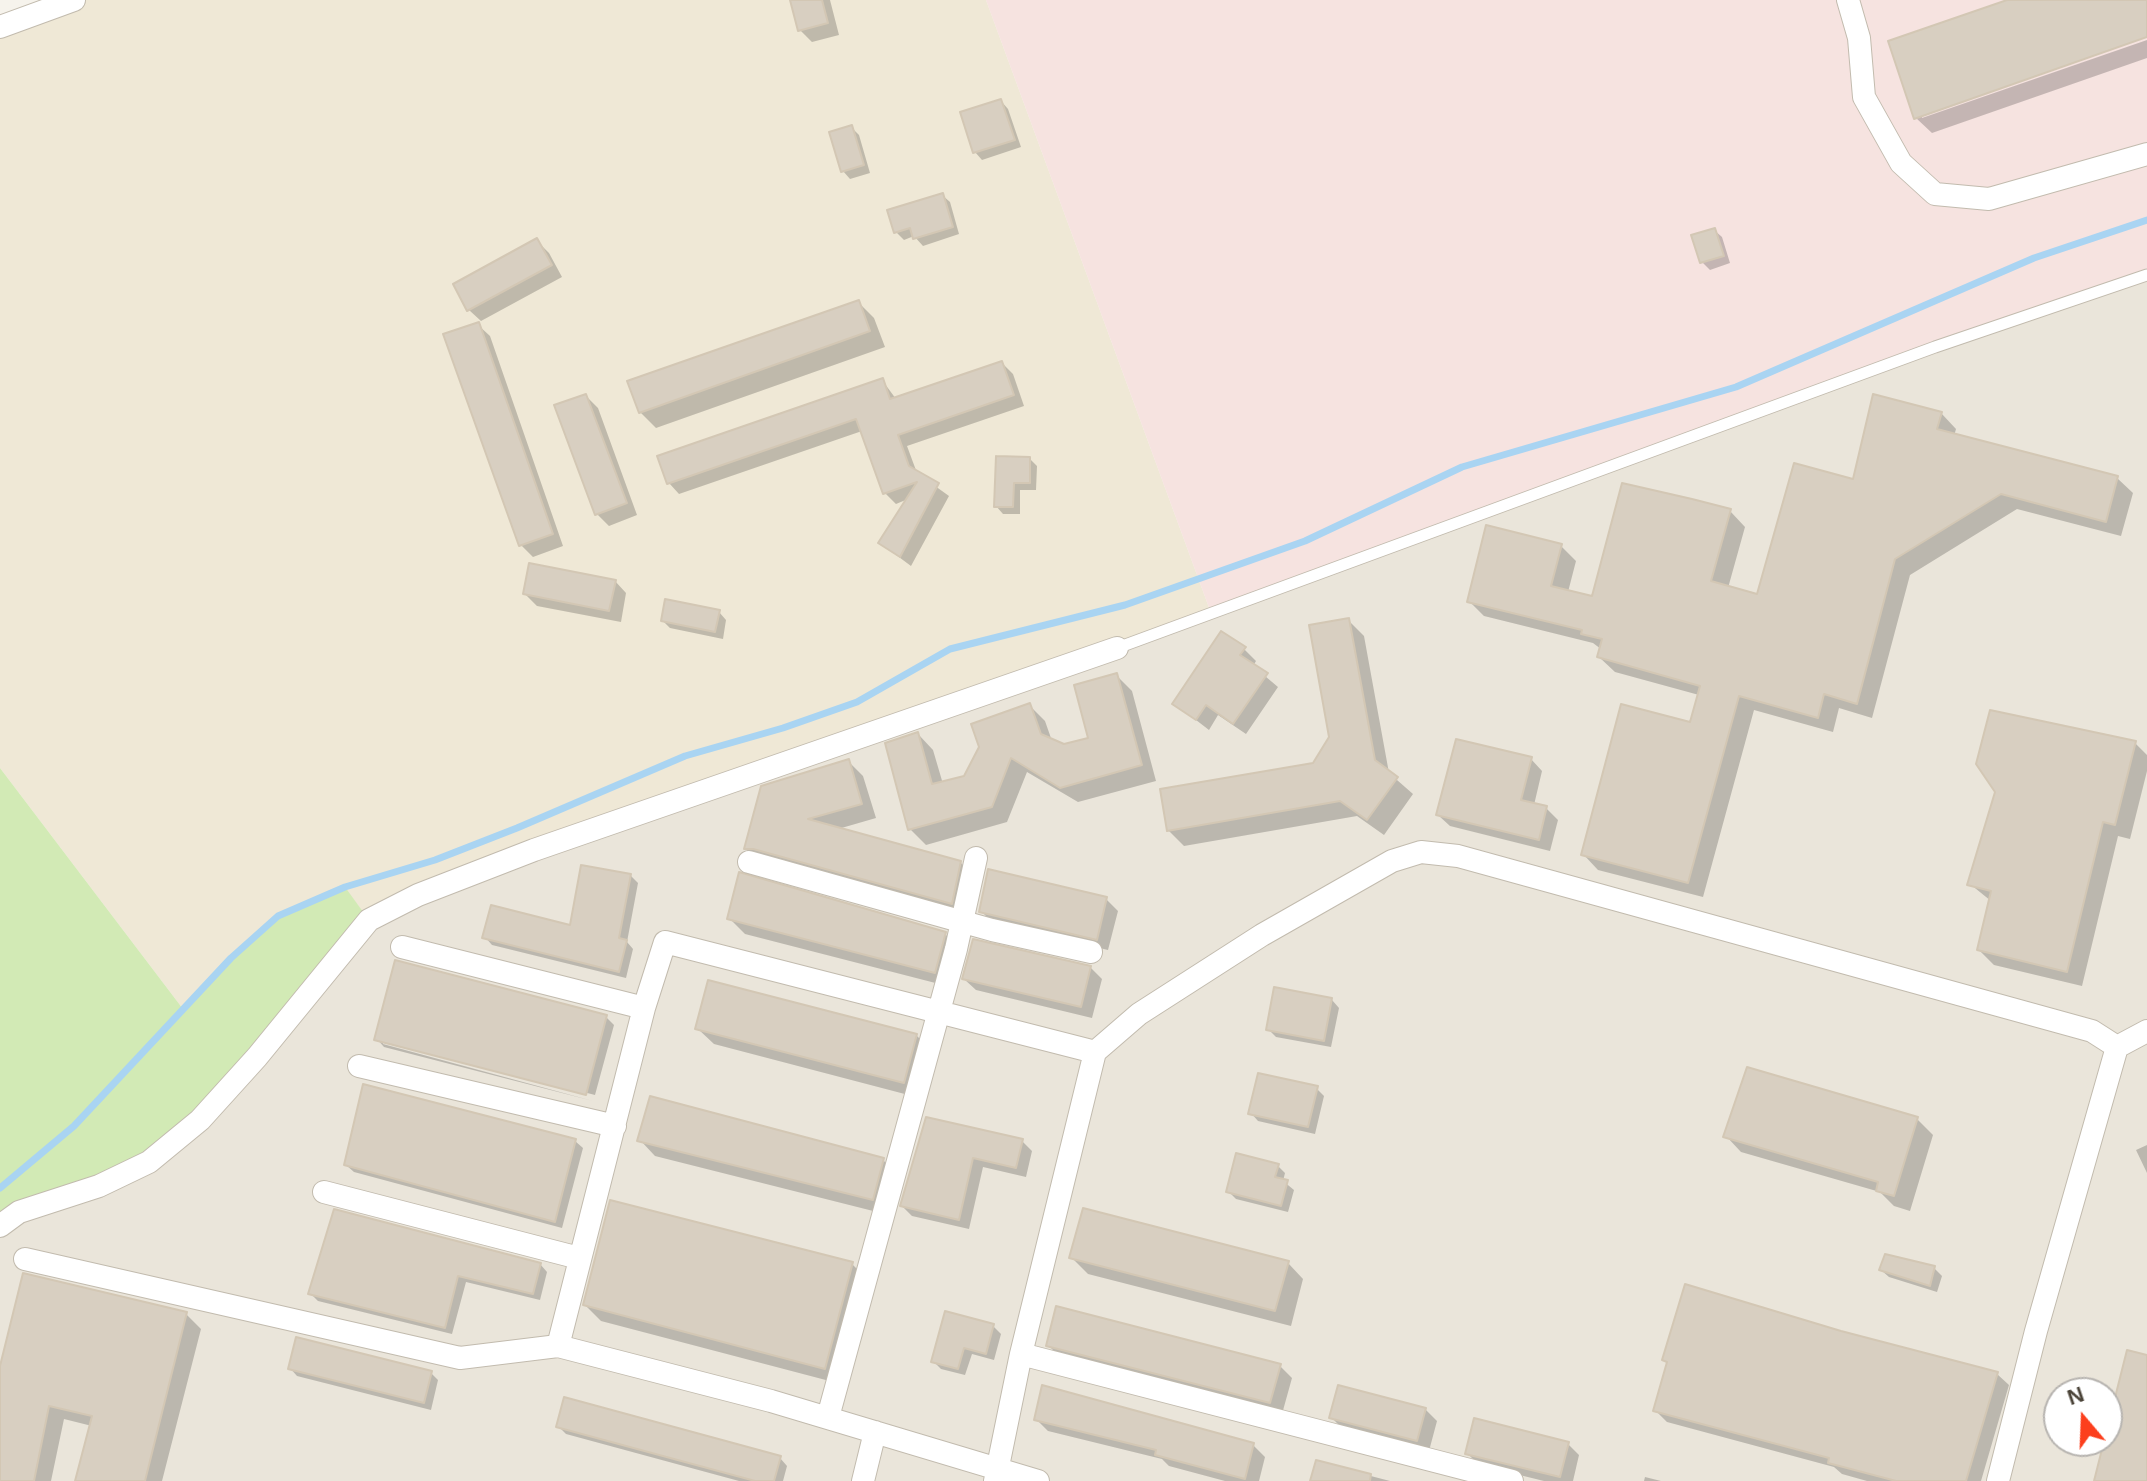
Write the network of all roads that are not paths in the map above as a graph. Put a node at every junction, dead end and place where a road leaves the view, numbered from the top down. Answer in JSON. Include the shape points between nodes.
{"nodes":[{"id":1,"x":74,"y":0,"type":"edge"},
{"id":2,"x":1848,"y":0,"type":"edge"},
{"id":3,"x":0,"y":27,"type":"edge"},
{"id":4,"x":2147,"y":154,"type":"edge"},
{"id":5,"x":2147,"y":275,"type":"edge"},
{"id":6,"x":1117,"y":648,"type":"joint"},
{"id":7,"x":976,"y":858,"type":"dead end"},
{"id":8,"x":749,"y":862,"type":"dead end"},
{"id":9,"x":962,"y":919,"type":"junction"},
{"id":10,"x":402,"y":947,"type":"dead end"},
{"id":11,"x":1091,"y":952,"type":"dead end"},
{"id":12,"x":644,"y":1008,"type":"junction"},
{"id":13,"x":938,"y":1014,"type":"junction"},
{"id":14,"x":2147,"y":1031,"type":"edge"},
{"id":15,"x":2117,"y":1047,"type":"junction"},
{"id":16,"x":1095,"y":1052,"type":"junction"},
{"id":17,"x":359,"y":1066,"type":"dead end"},
{"id":18,"x":615,"y":1126,"type":"junction"},
{"id":19,"x":324,"y":1192,"type":"dead end"},
{"id":20,"x":0,"y":1226,"type":"edge"},
{"id":21,"x":579,"y":1258,"type":"junction"},
{"id":22,"x":25,"y":1259,"type":"dead end"},
{"id":23,"x":558,"y":1346,"type":"junction"},
{"id":24,"x":1021,"y":1354,"type":"junction"},
{"id":25,"x":828,"y":1417,"type":"junction"},
{"id":26,"x":875,"y":1432,"type":"junction"},
{"id":27,"x":996,"y":1475,"type":"edge"},
{"id":28,"x":863,"y":1481,"type":"edge"},
{"id":29,"x":1038,"y":1481,"type":"edge"},
{"id":30,"x":1512,"y":1481,"type":"edge"},
{"id":31,"x":1998,"y":1481,"type":"edge"}],
"edges":[{"from":1,"to":3,"type":"street"},
{"from":2,"to":4,"type":"street","via":[[1859,38],[1864,97],[1901,163],[1935,194],[1989,199]]},
{"from":5,"to":6,"type":"lane","via":[[1935,347]]},
{"from":6,"to":20,"type":"street","via":[[534,850],[405,901],[369,920],[248,1068],[200,1120],[149,1162],[99,1186],[19,1212]]},
{"from":7,"to":9,"type":"street"},
{"from":8,"to":9,"type":"street"},
{"from":9,"to":11,"type":"street"},
{"from":9,"to":13,"type":"street"},
{"from":10,"to":12,"type":"street"},
{"from":12,"to":13,"type":"street","via":[[665,942]]},
{"from":12,"to":18,"type":"street"},
{"from":13,"to":16,"type":"street"},
{"from":13,"to":25,"type":"street"},
{"from":14,"to":15,"type":"street"},
{"from":15,"to":16,"type":"street","via":[[2092,1031],[1458,856],[1421,852],[1392,861],[1262,935],[1139,1014]]},
{"from":15,"to":31,"type":"street"},
{"from":16,"to":24,"type":"street"},
{"from":17,"to":18,"type":"street"},
{"from":18,"to":21,"type":"street"},
{"from":19,"to":21,"type":"street"},
{"from":21,"to":23,"type":"street"},
{"from":22,"to":23,"type":"street","via":[[460,1358]]},
{"from":23,"to":25,"type":"street"},
{"from":24,"to":27,"type":"street"},
{"from":24,"to":30,"type":"street"},
{"from":25,"to":26,"type":"street"},
{"from":26,"to":27,"type":"street"},
{"from":26,"to":28,"type":"street"},
{"from":27,"to":29,"type":"street"}]}
